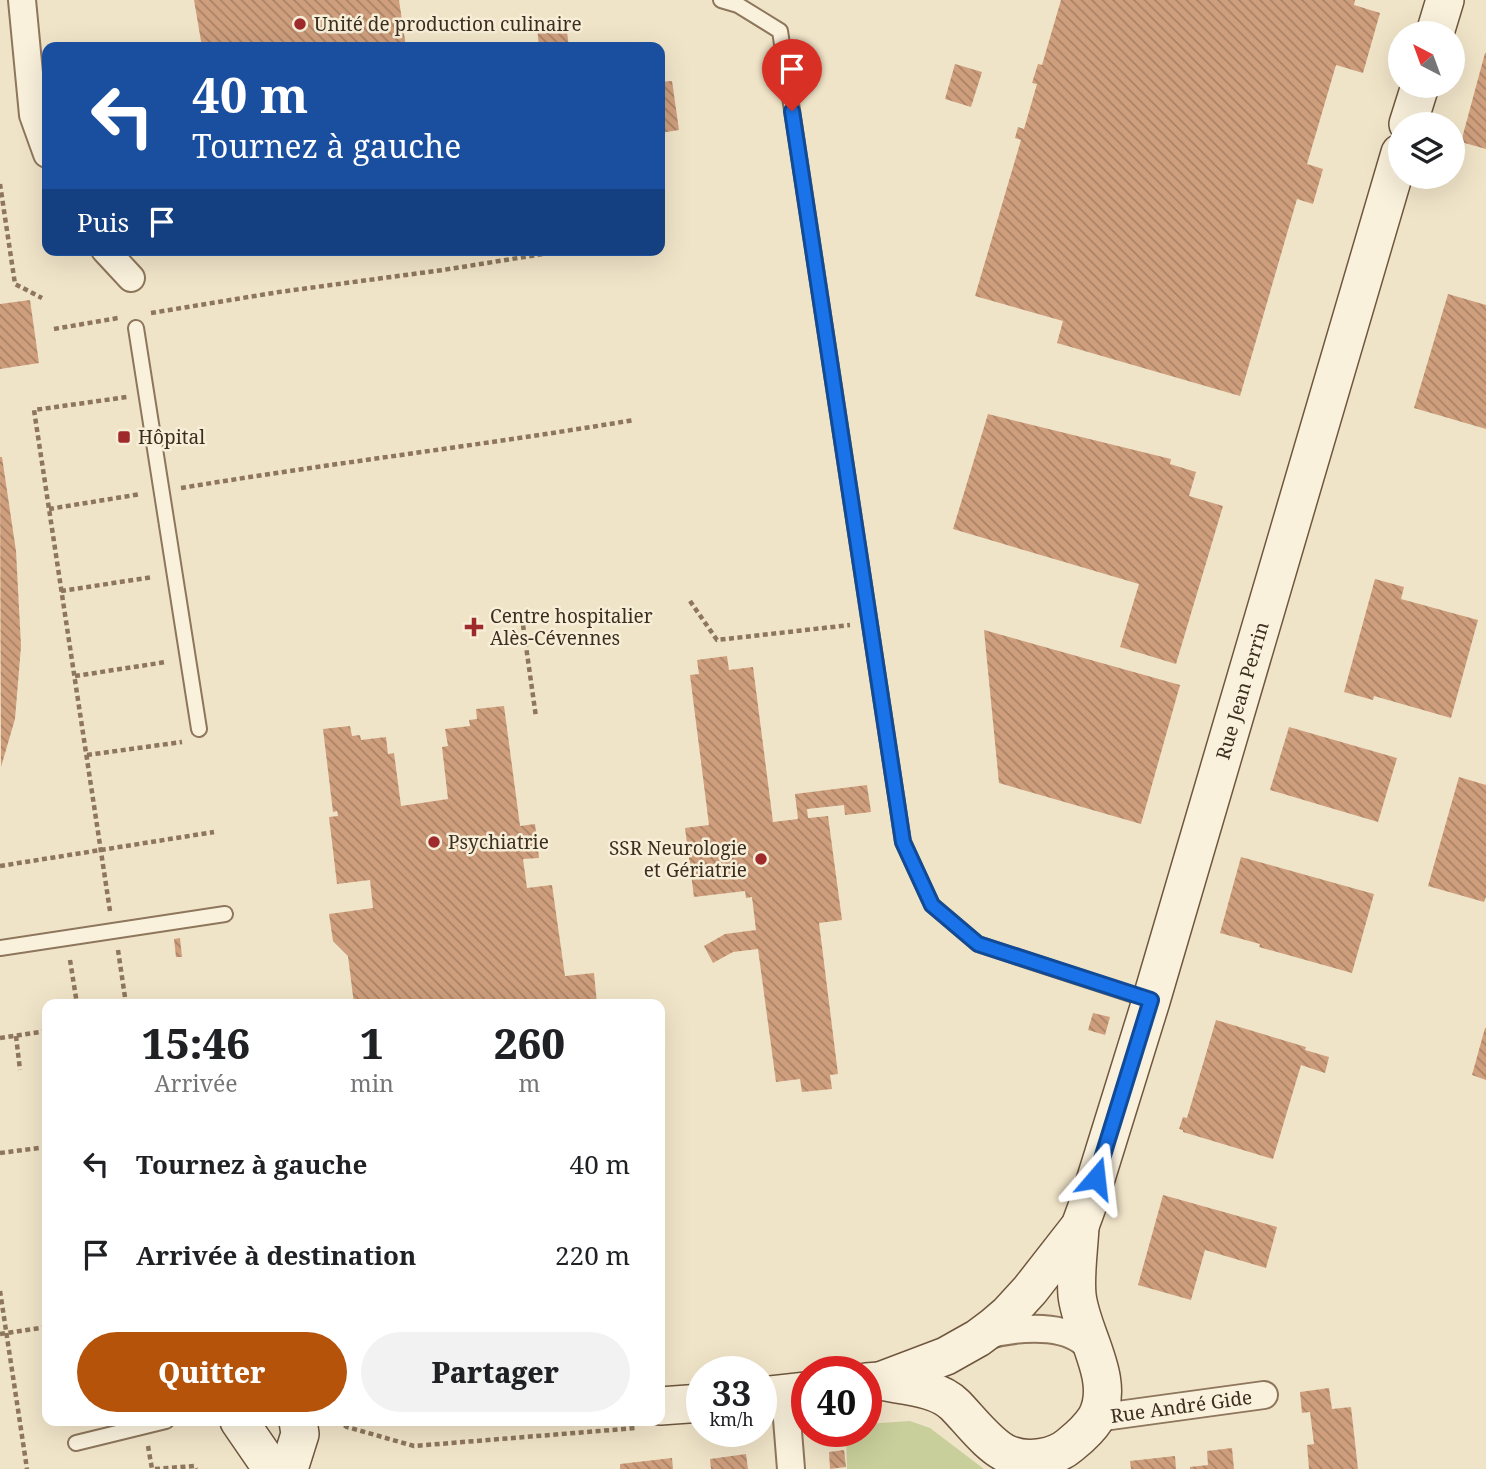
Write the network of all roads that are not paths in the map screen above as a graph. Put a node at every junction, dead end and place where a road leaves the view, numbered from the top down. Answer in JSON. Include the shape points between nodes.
{"nodes":[{"id":1,"x":22,"y":0,"type":"edge"},
{"id":2,"x":721,"y":0,"type":"edge"},
{"id":3,"x":1445,"y":0,"type":"edge"},
{"id":4,"x":1439,"y":21,"type":"edge"},
{"id":5,"x":42,"y":140,"type":"edge"},
{"id":6,"x":1389,"y":189,"type":"edge"},
{"id":7,"x":111,"y":256,"type":"edge"},
{"id":8,"x":131,"y":278,"type":"dead end"},
{"id":9,"x":136,"y":328,"type":"dead end"},
{"id":10,"x":199,"y":729,"type":"dead end"},
{"id":11,"x":225,"y":914,"type":"dead end"},
{"id":12,"x":0,"y":947,"type":"edge"},
{"id":13,"x":1151,"y":1000,"type":"junction"},
{"id":14,"x":1080,"y":1226,"type":"junction"},
{"id":15,"x":978,"y":1338,"type":"junction"},
{"id":16,"x":1094,"y":1353,"type":"junction"},
{"id":17,"x":882,"y":1379,"type":"edge"},
{"id":18,"x":882,"y":1384,"type":"edge"},
{"id":19,"x":784,"y":1394,"type":"edge"},
{"id":20,"x":1264,"y":1395,"type":"dead end"},
{"id":21,"x":686,"y":1407,"type":"edge"},
{"id":22,"x":665,"y":1413,"type":"edge"},
{"id":23,"x":1096,"y":1418,"type":"junction"},
{"id":24,"x":146,"y":1426,"type":"edge"},
{"id":25,"x":242,"y":1426,"type":"edge"},
{"id":26,"x":299,"y":1426,"type":"edge"},
{"id":27,"x":76,"y":1443,"type":"dead end"},
{"id":28,"x":1063,"y":1459,"type":"edge"},
{"id":29,"x":1013,"y":1462,"type":"edge"},
{"id":30,"x":272,"y":1469,"type":"edge"},
{"id":31,"x":289,"y":1469,"type":"edge"},
{"id":32,"x":791,"y":1469,"type":"edge"}],
"edges":[{"from":1,"to":5,"type":"street","via":[[33,114]]},
{"from":2,"to":13,"type":"lane","via":[[738,5],[779,31],[903,842],[932,905],[978,944]]},
{"from":3,"to":4,"type":"street"},
{"from":6,"to":13,"type":"street","name":"Rue Jean Perrin"},
{"from":7,"to":8,"type":"street"},
{"from":9,"to":10,"type":"lane"},
{"from":11,"to":12,"type":"lane"},
{"from":13,"to":14,"type":"street","name":"Rue Jean Perrin"},
{"from":14,"to":15,"type":"street","via":[[1030,1290]]},
{"from":14,"to":16,"type":"street","via":[[1077,1297]]},
{"from":15,"to":16,"type":"street","via":[[1034,1328],[1081,1339]]},
{"from":15,"to":17,"type":"street","via":[[946,1356]]},
{"from":16,"to":23,"type":"street","via":[[1103,1391]]},
{"from":18,"to":29,"type":"street","via":[[933,1392],[954,1404]]},
{"from":19,"to":32,"type":"street"},
{"from":20,"to":23,"type":"street","name":"Rue André Gide"},
{"from":21,"to":22,"type":"street"},
{"from":23,"to":28,"type":"street"},
{"from":24,"to":27,"type":"lane"},
{"from":25,"to":30,"type":"street"},
{"from":26,"to":31,"type":"street"},
{"from":28,"to":29,"type":"street"}]}
